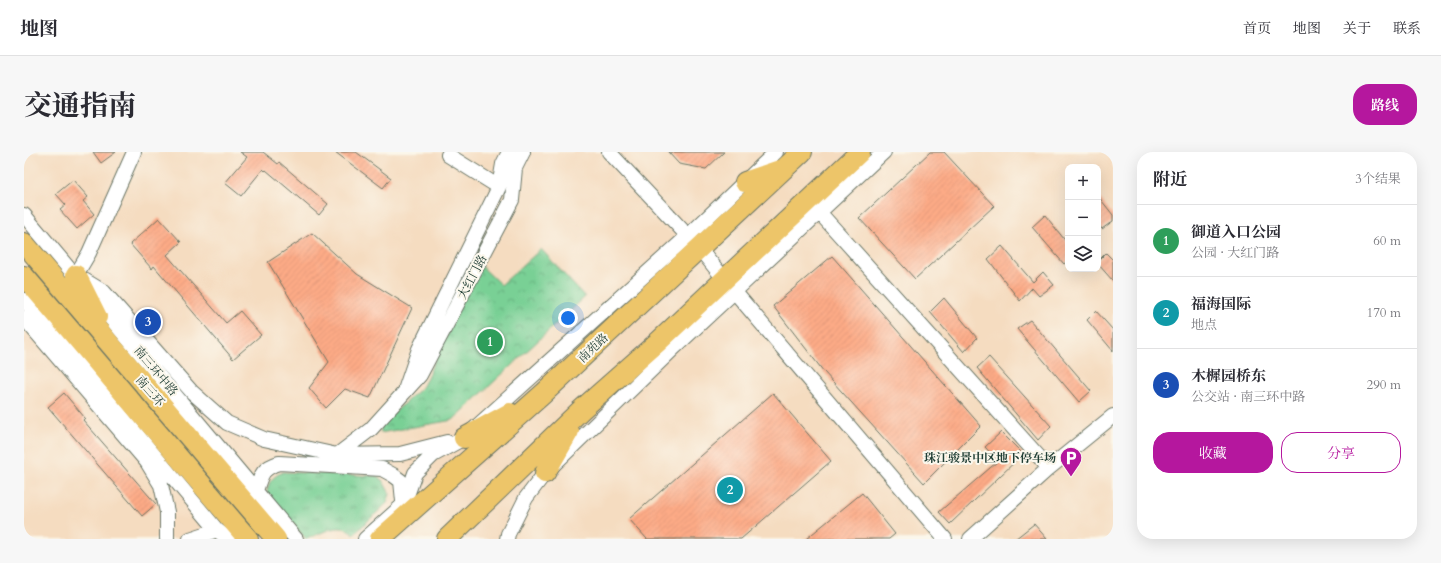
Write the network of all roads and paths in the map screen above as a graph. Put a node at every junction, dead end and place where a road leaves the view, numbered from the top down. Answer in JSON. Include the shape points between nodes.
{"nodes":[{"id":1,"x":134,"y":152,"type":"edge"},
{"id":2,"x":509,"y":152,"type":"edge"},
{"id":3,"x":523,"y":152,"type":"edge"},
{"id":4,"x":609,"y":152,"type":"edge"},
{"id":5,"x":802,"y":152,"type":"edge"},
{"id":6,"x":860,"y":152,"type":"edge"},
{"id":7,"x":884,"y":152,"type":"edge"},
{"id":8,"x":448,"y":155,"type":"dead end"},
{"id":9,"x":781,"y":160,"type":"edge"},
{"id":10,"x":745,"y":182,"type":"joint"},
{"id":11,"x":499,"y":188,"type":"junction"},
{"id":12,"x":819,"y":212,"type":"junction"},
{"id":13,"x":24,"y":214,"type":"edge"},
{"id":14,"x":694,"y":242,"type":"junction"},
{"id":15,"x":24,"y":243,"type":"edge"},
{"id":16,"x":76,"y":275,"type":"junction"},
{"id":17,"x":24,"y":276,"type":"edge"},
{"id":18,"x":729,"y":285,"type":"junction"},
{"id":19,"x":24,"y":288,"type":"edge"},
{"id":20,"x":24,"y":300,"type":"edge"},
{"id":21,"x":24,"y":318,"type":"edge"},
{"id":22,"x":65,"y":323,"type":"junction"},
{"id":23,"x":111,"y":346,"type":"junction"},
{"id":24,"x":544,"y":394,"type":"junction"},
{"id":25,"x":403,"y":395,"type":"junction"},
{"id":26,"x":581,"y":410,"type":"junction"},
{"id":27,"x":1113,"y":416,"type":"edge"},
{"id":28,"x":464,"y":438,"type":"junction"},
{"id":29,"x":337,"y":455,"type":"junction"},
{"id":30,"x":1049,"y":468,"type":"junction"},
{"id":31,"x":544,"y":473,"type":"junction"},
{"id":32,"x":256,"y":491,"type":"junction"},
{"id":33,"x":404,"y":504,"type":"junction"},
{"id":34,"x":217,"y":530,"type":"junction"},
{"id":35,"x":505,"y":537,"type":"edge"},
{"id":36,"x":167,"y":539,"type":"edge"},
{"id":37,"x":190,"y":539,"type":"edge"},
{"id":38,"x":228,"y":539,"type":"edge"},
{"id":39,"x":248,"y":539,"type":"edge"},
{"id":40,"x":276,"y":539,"type":"edge"},
{"id":41,"x":296,"y":539,"type":"edge"},
{"id":42,"x":365,"y":539,"type":"edge"},
{"id":43,"x":380,"y":539,"type":"edge"},
{"id":44,"x":447,"y":539,"type":"edge"},
{"id":45,"x":945,"y":539,"type":"edge"},
{"id":46,"x":970,"y":539,"type":"edge"}],
"edges":[{"from":1,"to":16,"type":"street","via":[[89,253]]},
{"from":2,"to":11,"type":"street","name":"大红门路"},
{"from":3,"to":25,"type":"street","name":"大红门路","via":[[516,168],[512,200],[420,375]]},
{"from":4,"to":14,"type":"street"},
{"from":5,"to":9,"type":"highway","name":"南苑路"},
{"from":6,"to":18,"type":"highway"},
{"from":7,"to":12,"type":"street"},
{"from":8,"to":11,"type":"street"},
{"from":9,"to":10,"type":"highway"},
{"from":9,"to":14,"type":"highway","name":"南苑路"},
{"from":10,"to":14,"type":"street"},
{"from":11,"to":25,"type":"street","name":"大红门路","via":[[419,349]]},
{"from":12,"to":18,"type":"street"},
{"from":12,"to":30,"type":"street"},
{"from":13,"to":16,"type":"street","name":"南三环中路"},
{"from":14,"to":18,"type":"street"},
{"from":14,"to":24,"type":"highway","name":"南苑路"},
{"from":14,"to":28,"type":"street"},
{"from":15,"to":23,"type":"highway","name":"南三环"},
{"from":16,"to":23,"type":"highway"},
{"from":16,"to":29,"type":"street","via":[[104,292],[192,392],[227,423],[264,439]]},
{"from":16,"to":32,"type":"street","name":"南三环中路"},
{"from":17,"to":22,"type":"highway"},
{"from":18,"to":26,"type":"highway","via":[[658,342]]},
{"from":18,"to":31,"type":"street"},
{"from":18,"to":45,"type":"street"},
{"from":19,"to":22,"type":"highway"},
{"from":20,"to":34,"type":"street"},
{"from":21,"to":36,"type":"street","via":[[147,462],[161,485],[167,512]]},
{"from":22,"to":39,"type":"highway","name":"南三环"},
{"from":23,"to":40,"type":"highway","name":"南三环"},
{"from":24,"to":28,"type":"highway"},
{"from":24,"to":43,"type":"highway","name":"南苑路"},
{"from":25,"to":29,"type":"street","name":"大红门路","via":[[371,429]]},
{"from":26,"to":31,"type":"highway"},
{"from":26,"to":44,"type":"highway"},
{"from":27,"to":30,"type":"street"},
{"from":28,"to":29,"type":"street","via":[[400,454]]},
{"from":28,"to":33,"type":"street","via":[[434,455],[416,474]]},
{"from":30,"to":46,"type":"street"},
{"from":31,"to":35,"type":"street","via":[[526,498]]},
{"from":32,"to":33,"type":"street","via":[[265,469],[279,463],[382,469],[394,474],[401,481]]},
{"from":32,"to":41,"type":"street","name":"南三环中路"},
{"from":33,"to":42,"type":"street"},
{"from":34,"to":37,"type":"street"},
{"from":34,"to":38,"type":"street"}]}
